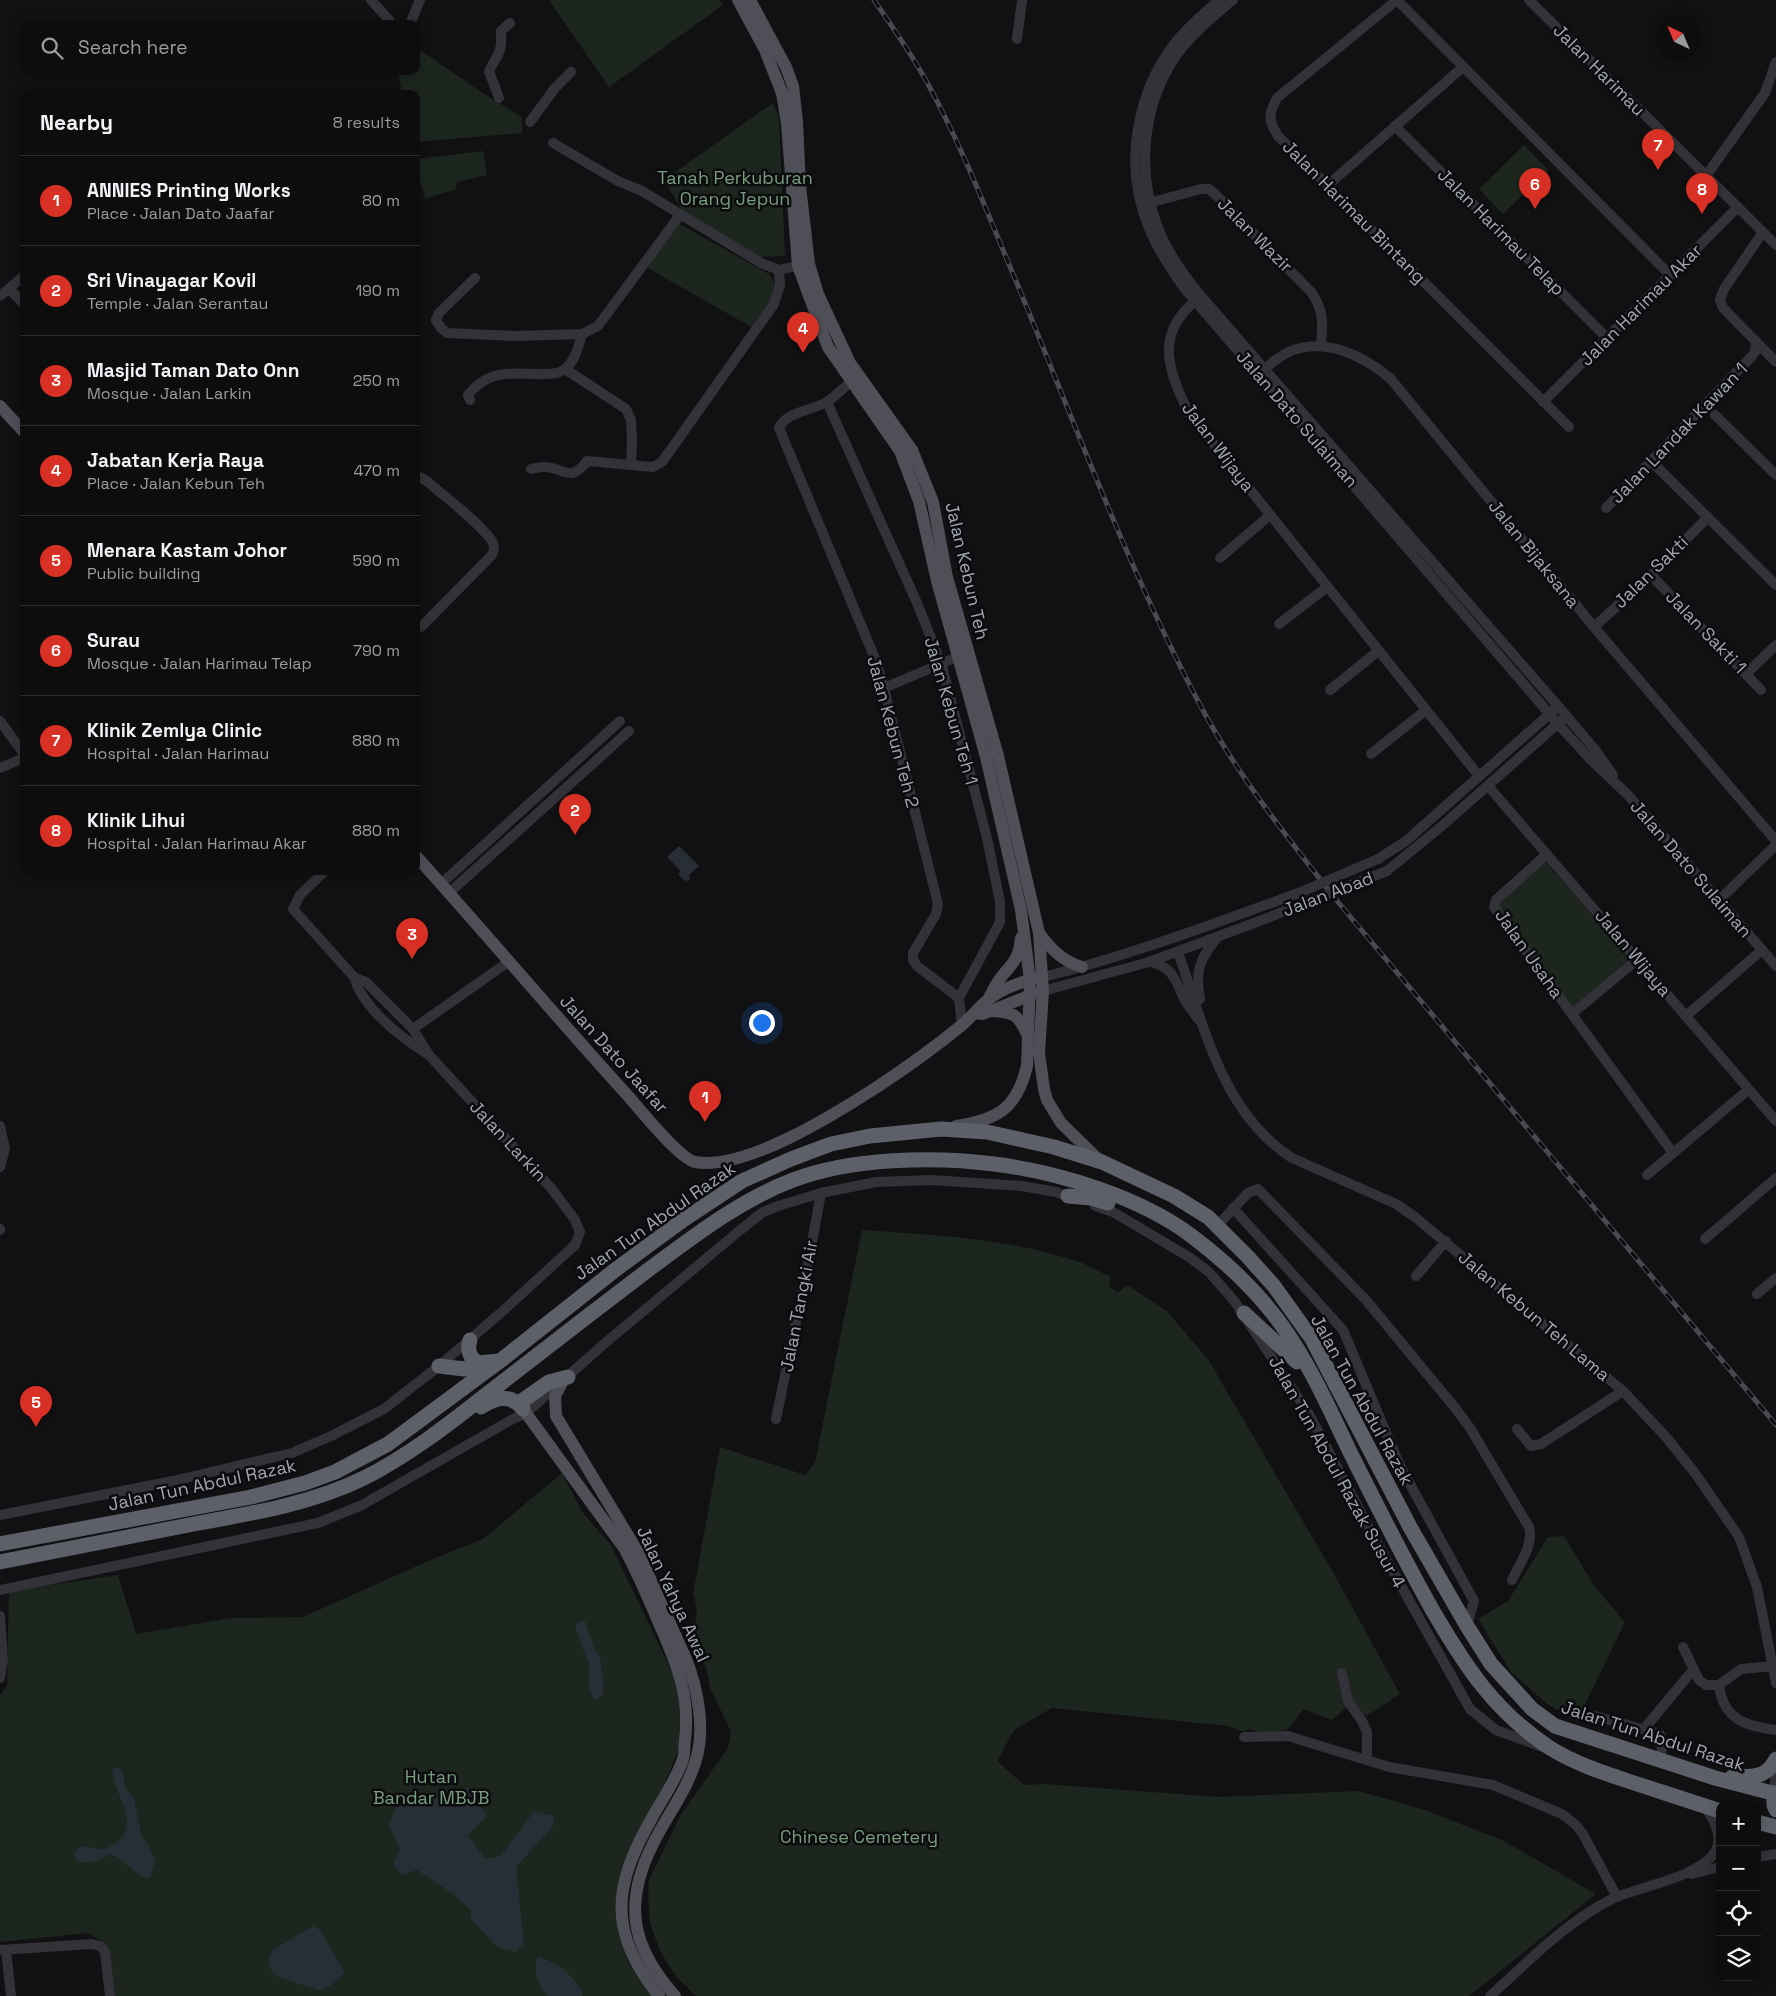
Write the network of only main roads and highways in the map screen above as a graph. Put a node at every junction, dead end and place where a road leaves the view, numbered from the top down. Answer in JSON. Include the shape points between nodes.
{"nodes":[{"id":1,"x":738,"y":0,"type":"edge"},
{"id":2,"x":750,"y":0,"type":"edge"},
{"id":3,"x":803,"y":265,"type":"junction"},
{"id":4,"x":0,"y":406,"type":"edge"},
{"id":5,"x":20,"y":428,"type":"edge"},
{"id":6,"x":963,"y":654,"type":"junction"},
{"id":7,"x":420,"y":861,"type":"edge"},
{"id":8,"x":1022,"y":921,"type":"junction"},
{"id":9,"x":1039,"y":933,"type":"junction"},
{"id":10,"x":1082,"y":967,"type":"road end"},
{"id":11,"x":1043,"y":977,"type":"junction"},
{"id":12,"x":1030,"y":980,"type":"junction"},
{"id":13,"x":1044,"y":991,"type":"junction"},
{"id":14,"x":1030,"y":995,"type":"junction"},
{"id":15,"x":988,"y":1006,"type":"junction"},
{"id":16,"x":1028,"y":1036,"type":"junction"},
{"id":17,"x":941,"y":1129,"type":"junction"},
{"id":18,"x":1102,"y":1162,"type":"junction"},
{"id":19,"x":1068,"y":1196,"type":"road end"},
{"id":20,"x":1174,"y":1223,"type":"junction"},
{"id":21,"x":1244,"y":1313,"type":"road end"},
{"id":22,"x":470,"y":1340,"type":"road end"},
{"id":23,"x":500,"y":1361,"type":"junction"},
{"id":24,"x":478,"y":1363,"type":"junction"},
{"id":25,"x":439,"y":1366,"type":"road end"},
{"id":26,"x":566,"y":1379,"type":"joint"},
{"id":27,"x":1318,"y":1385,"type":"junction"},
{"id":28,"x":523,"y":1409,"type":"junction"},
{"id":29,"x":448,"y":1424,"type":"junction"},
{"id":30,"x":0,"y":1544,"type":"edge"},
{"id":31,"x":0,"y":1562,"type":"edge"},
{"id":32,"x":1776,"y":1759,"type":"edge"},
{"id":33,"x":1715,"y":1778,"type":"junction"},
{"id":34,"x":1775,"y":1794,"type":"edge"},
{"id":35,"x":1716,"y":1810,"type":"edge"},
{"id":36,"x":1776,"y":1810,"type":"edge"},
{"id":37,"x":1761,"y":1823,"type":"edge"},
{"id":38,"x":1776,"y":1827,"type":"edge"},
{"id":39,"x":660,"y":1996,"type":"edge"},
{"id":40,"x":675,"y":1996,"type":"edge"}],
"edges":[{"from":1,"to":3,"type":"main road","name":"Jalan Kebun Teh","via":[[765,50],[782,93]]},
{"from":2,"to":3,"type":"main road","name":"Jalan Kebun Teh","via":[[786,66],[792,86],[798,122]]},
{"from":3,"to":6,"type":"main road","name":"Jalan Kebun Teh","via":[[828,347],[900,451],[919,501],[937,581]]},
{"from":3,"to":6,"type":"main road","name":"Jalan Kebun Teh","via":[[850,363],[912,450],[924,477],[933,502]]},
{"from":4,"to":5,"type":"main road"},
{"from":6,"to":8,"type":"main road","name":"Jalan Kebun Teh"},
{"from":6,"to":9,"type":"main road","name":"Jalan Kebun Teh","via":[[998,756]]},
{"from":7,"to":15,"type":"main road","name":"Jalan Dato Jaafar","via":[[675,1148],[696,1162],[741,1158],[788,1138],[889,1079],[976,1013],[983,1014]]},
{"from":8,"to":12,"type":"main road","name":"Jalan Kebun Teh"},
{"from":8,"to":15,"type":"main road","via":[[1020,951],[1001,977]]},
{"from":9,"to":10,"type":"main road","via":[[1063,959]]},
{"from":9,"to":11,"type":"main road","name":"Jalan Kebun Teh"},
{"from":11,"to":12,"type":"main road","name":"Jalan Dato Jaafar"},
{"from":11,"to":13,"type":"main road","name":"Jalan Kebun Teh"},
{"from":12,"to":14,"type":"main road","name":"Jalan Kebun Teh"},
{"from":12,"to":15,"type":"main road","name":"Jalan Dato Jaafar","via":[[1010,986]]},
{"from":13,"to":14,"type":"main road","name":"Jalan Dato Jaafar"},
{"from":13,"to":18,"type":"main road","name":"Jalan Kebun Teh","via":[[1039,1053],[1047,1100],[1061,1123]]},
{"from":14,"to":15,"type":"main road","name":"Jalan Dato Jaafar"},
{"from":14,"to":16,"type":"main road","name":"Jalan Kebun Teh"},
{"from":15,"to":16,"type":"main road","via":[[1016,1015]]},
{"from":16,"to":17,"type":"main road","name":"Jalan Kebun Teh","via":[[1025,1074],[1013,1102],[1002,1112],[984,1120]]},
{"from":17,"to":18,"type":"highway","name":"Jalan Tun Abdul Razak","via":[[1003,1135]]},
{"from":17,"to":23,"type":"highway","name":"Jalan Tun Abdul Razak","via":[[870,1136],[831,1144],[742,1181],[615,1270]]},
{"from":18,"to":33,"type":"highway","name":"Jalan Tun Abdul Razak","via":[[1174,1196],[1208,1217],[1274,1286],[1312,1339],[1410,1527],[1467,1626],[1506,1682],[1545,1720],[1564,1730]]},
{"from":19,"to":20,"type":"highway","via":[[1091,1198]]},
{"from":20,"to":27,"type":"highway","name":"Jalan Tun Abdul Razak","via":[[1220,1257],[1251,1289],[1282,1326]]},
{"from":20,"to":29,"type":"highway","name":"Jalan Tun Abdul Razak","via":[[1126,1200],[1027,1168],[947,1160],[874,1163],[817,1172],[762,1194],[710,1225],[582,1319]]},
{"from":21,"to":27,"type":"highway"},
{"from":22,"to":24,"type":"highway","via":[[469,1352]]},
{"from":23,"to":24,"type":"highway"},
{"from":23,"to":30,"type":"highway","name":"Jalan Tun Abdul Razak","via":[[388,1444],[319,1478],[251,1497]]},
{"from":24,"to":25,"type":"highway","via":[[464,1368]]},
{"from":26,"to":28,"type":"highway","via":[[549,1382]]},
{"from":26,"to":40,"type":"main road","name":"Jalan Yahya Awal","via":[[555,1396],[556,1416],[638,1552],[691,1669],[698,1706],[700,1738],[696,1762],[653,1844],[637,1882],[635,1899],[634,1912],[640,1941],[660,1979]]},
{"from":27,"to":35,"type":"highway","name":"Jalan Tun Abdul Razak","via":[[1398,1551],[1461,1660],[1502,1708],[1553,1750],[1585,1766]]},
{"from":28,"to":29,"type":"highway","via":[[510,1398],[492,1400]]},
{"from":28,"to":39,"type":"main road","name":"Jalan Yahya Awal","via":[[624,1548],[635,1567],[683,1684],[686,1730],[683,1758],[639,1840],[624,1878],[620,1900],[627,1941],[643,1975]]},
{"from":29,"to":31,"type":"highway","name":"Jalan Tun Abdul Razak","via":[[374,1472],[314,1497],[256,1512]]},
{"from":32,"to":33,"type":"highway","via":[[1760,1776]]},
{"from":33,"to":34,"type":"highway","name":"Jalan Tun Abdul Razak"},
{"from":34,"to":36,"type":"highway"},
{"from":37,"to":38,"type":"highway"}]}
